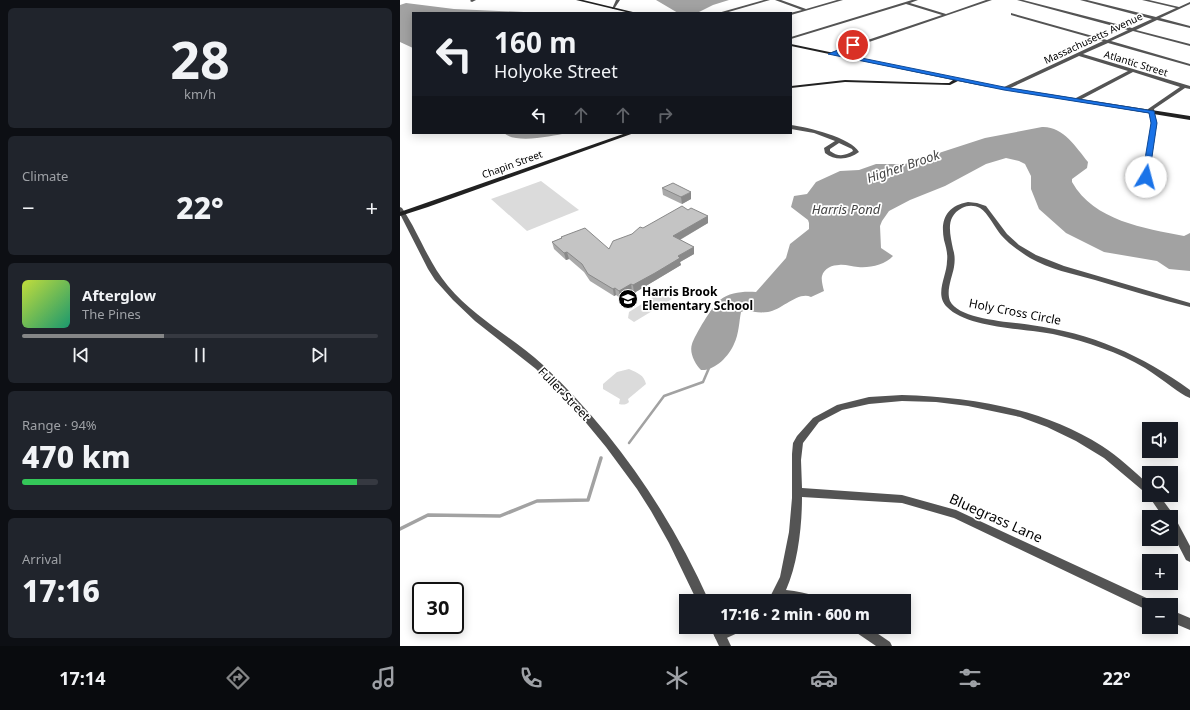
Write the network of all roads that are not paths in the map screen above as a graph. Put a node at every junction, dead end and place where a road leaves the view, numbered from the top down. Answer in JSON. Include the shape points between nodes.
{"nodes":[{"id":1,"x":579,"y":0,"type":"edge"},
{"id":2,"x":618,"y":0,"type":"edge"},
{"id":3,"x":768,"y":0,"type":"edge"},
{"id":4,"x":777,"y":0,"type":"edge"},
{"id":5,"x":841,"y":0,"type":"edge"},
{"id":6,"x":898,"y":0,"type":"edge"},
{"id":7,"x":916,"y":0,"type":"edge"},
{"id":8,"x":990,"y":0,"type":"edge"},
{"id":9,"x":1019,"y":0,"type":"edge"},
{"id":10,"x":1082,"y":0,"type":"edge"},
{"id":11,"x":1144,"y":0,"type":"edge"},
{"id":12,"x":907,"y":3,"type":"junction"},
{"id":13,"x":1190,"y":3,"type":"edge"},
{"id":14,"x":612,"y":8,"type":"junction"},
{"id":15,"x":1180,"y":8,"type":"junction"},
{"id":16,"x":806,"y":10,"type":"junction"},
{"id":17,"x":630,"y":12,"type":"edge"},
{"id":18,"x":724,"y":12,"type":"edge"},
{"id":19,"x":792,"y":14,"type":"edge"},
{"id":20,"x":946,"y":14,"type":"junction"},
{"id":21,"x":1012,"y":14,"type":"dead end"},
{"id":22,"x":1156,"y":19,"type":"junction"},
{"id":23,"x":1190,"y":27,"type":"edge"},
{"id":24,"x":1133,"y":30,"type":"junction"},
{"id":25,"x":792,"y":38,"type":"edge"},
{"id":26,"x":1107,"y":42,"type":"junction"},
{"id":27,"x":1190,"y":45,"type":"edge"},
{"id":28,"x":792,"y":46,"type":"edge"},
{"id":29,"x":831,"y":54,"type":"junction"},
{"id":30,"x":1078,"y":54,"type":"junction"},
{"id":31,"x":1190,"y":65,"type":"edge"},
{"id":32,"x":1131,"y":71,"type":"junction"},
{"id":33,"x":957,"y":80,"type":"junction"},
{"id":34,"x":1187,"y":87,"type":"edge"},
{"id":35,"x":792,"y":88,"type":"edge"},
{"id":36,"x":1004,"y":89,"type":"junction"},
{"id":37,"x":1076,"y":100,"type":"junction"},
{"id":38,"x":1152,"y":112,"type":"junction"},
{"id":39,"x":1190,"y":118,"type":"edge"},
{"id":40,"x":792,"y":127,"type":"edge"},
{"id":41,"x":628,"y":134,"type":"edge"},
{"id":42,"x":839,"y":141,"type":"dead end"},
{"id":43,"x":1141,"y":188,"type":"dead end"},
{"id":44,"x":401,"y":212,"type":"edge"},
{"id":45,"x":1190,"y":305,"type":"edge"},
{"id":46,"x":1190,"y":396,"type":"edge"},
{"id":47,"x":1142,"y":485,"type":"edge"},
{"id":48,"x":797,"y":492,"type":"junction"},
{"id":49,"x":1178,"y":534,"type":"edge"},
{"id":50,"x":1190,"y":557,"type":"edge"},
{"id":51,"x":700,"y":594,"type":"edge"},
{"id":52,"x":778,"y":594,"type":"edge"},
{"id":53,"x":1142,"y":602,"type":"edge"},
{"id":54,"x":1178,"y":619,"type":"edge"},
{"id":55,"x":1190,"y":624,"type":"edge"},
{"id":56,"x":868,"y":634,"type":"edge"},
{"id":57,"x":886,"y":646,"type":"edge"}],
"edges":[{"from":1,"to":14,"type":"main road"},
{"from":2,"to":14,"type":"street"},
{"from":3,"to":18,"type":"street"},
{"from":4,"to":16,"type":"street"},
{"from":5,"to":16,"type":"street"},
{"from":6,"to":12,"type":"street"},
{"from":7,"to":12,"type":"street"},
{"from":8,"to":20,"type":"street"},
{"from":9,"to":24,"type":"street"},
{"from":10,"to":22,"type":"street"},
{"from":11,"to":15,"type":"street"},
{"from":12,"to":20,"type":"street"},
{"from":12,"to":25,"type":"street"},
{"from":13,"to":15,"type":"street","name":"Massachusetts Avenue"},
{"from":14,"to":17,"type":"main road"},
{"from":15,"to":22,"type":"street","name":"Massachusetts Avenue"},
{"from":16,"to":19,"type":"street"},
{"from":20,"to":29,"type":"street"},
{"from":21,"to":26,"type":"street"},
{"from":22,"to":23,"type":"street"},
{"from":22,"to":24,"type":"street","name":"Massachusetts Avenue"},
{"from":24,"to":26,"type":"street","name":"Massachusetts Avenue"},
{"from":24,"to":27,"type":"street"},
{"from":26,"to":30,"type":"street","name":"Massachusetts Avenue"},
{"from":26,"to":31,"type":"street"},
{"from":28,"to":29,"type":"main road"},
{"from":29,"to":33,"type":"main road"},
{"from":30,"to":32,"type":"street","name":"Atlantic Street"},
{"from":30,"to":36,"type":"street","name":"Massachusetts Avenue"},
{"from":32,"to":34,"type":"street","name":"Atlantic Street"},
{"from":32,"to":37,"type":"street"},
{"from":33,"to":35,"type":"main road","via":[[950,84],[845,81]]},
{"from":33,"to":36,"type":"main road"},
{"from":34,"to":38,"type":"street","via":[[1151,108]]},
{"from":36,"to":37,"type":"main road"},
{"from":37,"to":38,"type":"main road"},
{"from":38,"to":39,"type":"main road"},
{"from":38,"to":43,"type":"street","via":[[1154,123],[1146,177]]},
{"from":40,"to":42,"type":"street","via":[[823,133]]},
{"from":41,"to":44,"type":"main road","name":"Chapin Street"},
{"from":44,"to":51,"type":"street","name":"Fuller Street","via":[[435,273],[451,295],[538,367],[588,417],[620,456],[668,530]]},
{"from":45,"to":46,"type":"street","name":"Holy Cross Circle","via":[[1061,268],[1033,257],[1000,230],[984,207],[969,204],[961,206],[947,219],[951,262],[944,295],[946,302],[955,310],[974,318],[1051,331],[1122,352],[1145,364]]},
{"from":47,"to":48,"type":"street","via":[[1122,466],[1090,444],[1033,418],[953,401],[889,398],[863,400],[835,409],[808,427],[798,442]]},
{"from":48,"to":52,"type":"street","via":[[789,566]]},
{"from":48,"to":53,"type":"street","name":"Bluegrass Lane","via":[[902,499],[956,514]]},
{"from":49,"to":50,"type":"street"},
{"from":54,"to":55,"type":"street"},
{"from":56,"to":57,"type":"street"}]}
